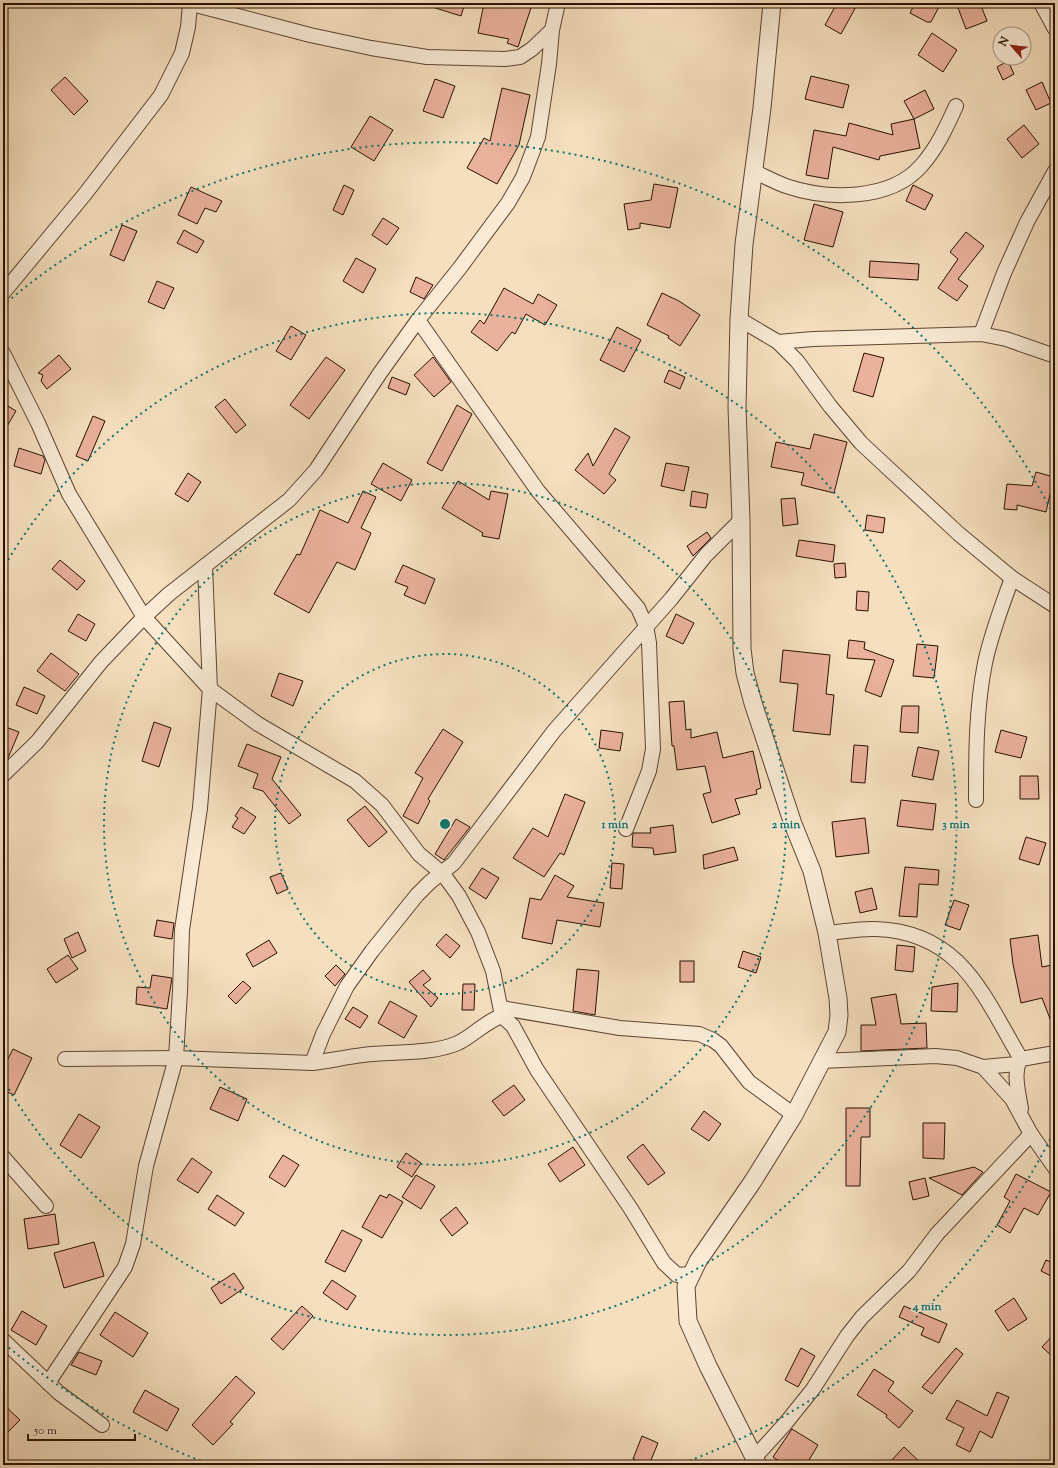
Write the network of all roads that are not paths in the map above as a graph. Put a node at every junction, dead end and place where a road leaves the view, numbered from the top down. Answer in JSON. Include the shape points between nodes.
{"nodes":[{"id":1,"x":189,"y":3,"type":"edge"},
{"id":2,"x":558,"y":3,"type":"edge"},
{"id":3,"x":772,"y":3,"type":"edge"},
{"id":4,"x":1041,"y":3,"type":"edge"},
{"id":5,"x":236,"y":9,"type":"edge"},
{"id":6,"x":1055,"y":29,"type":"edge"},
{"id":7,"x":552,"y":30,"type":"junction"},
{"id":8,"x":956,"y":106,"type":"dead end"},
{"id":9,"x":753,"y":171,"type":"junction"},
{"id":10,"x":1055,"y":171,"type":"edge"},
{"id":11,"x":3,"y":293,"type":"edge"},
{"id":12,"x":739,"y":319,"type":"junction"},
{"id":13,"x":418,"y":320,"type":"junction"},
{"id":14,"x":981,"y":334,"type":"junction"},
{"id":15,"x":778,"y":342,"type":"junction"},
{"id":16,"x":3,"y":353,"type":"edge"},
{"id":17,"x":1055,"y":356,"type":"edge"},
{"id":18,"x":741,"y":520,"type":"junction"},
{"id":19,"x":205,"y":566,"type":"junction"},
{"id":20,"x":1012,"y":578,"type":"junction"},
{"id":21,"x":1055,"y":606,"type":"edge"},
{"id":22,"x":144,"y":616,"type":"junction"},
{"id":23,"x":646,"y":626,"type":"junction"},
{"id":24,"x":210,"y":689,"type":"junction"},
{"id":25,"x":3,"y":775,"type":"edge"},
{"id":26,"x":976,"y":800,"type":"dead end"},
{"id":27,"x":626,"y":829,"type":"dead end"},
{"id":28,"x":443,"y":874,"type":"junction"},
{"id":29,"x":827,"y":933,"type":"junction"},
{"id":30,"x":502,"y":1012,"type":"junction"},
{"id":31,"x":1055,"y":1053,"type":"edge"},
{"id":32,"x":66,"y":1058,"type":"dead end"},
{"id":33,"x":176,"y":1058,"type":"junction"},
{"id":34,"x":821,"y":1061,"type":"junction"},
{"id":35,"x":1019,"y":1061,"type":"junction"},
{"id":36,"x":312,"y":1063,"type":"junction"},
{"id":37,"x":983,"y":1067,"type":"junction"},
{"id":38,"x":794,"y":1115,"type":"junction"},
{"id":39,"x":1022,"y":1115,"type":"junction"},
{"id":40,"x":1031,"y":1134,"type":"junction"},
{"id":41,"x":3,"y":1157,"type":"edge"},
{"id":42,"x":1055,"y":1168,"type":"edge"},
{"id":43,"x":46,"y":1206,"type":"dead end"},
{"id":44,"x":690,"y":1274,"type":"junction"},
{"id":45,"x":3,"y":1340,"type":"edge"},
{"id":46,"x":48,"y":1383,"type":"junction"},
{"id":47,"x":102,"y":1425,"type":"dead end"},
{"id":48,"x":757,"y":1461,"type":"edge"}],
"edges":[{"from":1,"to":5,"type":"street"},
{"from":1,"to":11,"type":"street","via":[[188,27],[182,53],[161,95],[85,194]]},
{"from":2,"to":7,"type":"street"},
{"from":3,"to":9,"type":"street"},
{"from":4,"to":6,"type":"street"},
{"from":5,"to":7,"type":"street","via":[[310,35],[428,58],[505,60],[520,57]]},
{"from":7,"to":13,"type":"street","via":[[538,137],[523,177],[508,204]]},
{"from":8,"to":9,"type":"street","via":[[936,146],[920,167],[895,186],[862,194],[807,191],[786,186]]},
{"from":9,"to":12,"type":"street","via":[[744,244]]},
{"from":10,"to":14,"type":"street","via":[[1024,228]]},
{"from":12,"to":15,"type":"street"},
{"from":12,"to":18,"type":"street","via":[[737,407]]},
{"from":13,"to":19,"type":"street","via":[[316,470],[289,500]]},
{"from":13,"to":23,"type":"street","via":[[538,491],[638,608]]},
{"from":14,"to":15,"type":"street"},
{"from":14,"to":17,"type":"street","via":[[1006,339]]},
{"from":15,"to":20,"type":"street","via":[[797,361],[861,443],[959,534]]},
{"from":16,"to":22,"type":"street","via":[[38,423],[69,494]]},
{"from":18,"to":23,"type":"street","via":[[706,555]]},
{"from":18,"to":29,"type":"street","via":[[742,649],[745,673],[753,703],[812,871]]},
{"from":19,"to":22,"type":"street"},
{"from":19,"to":24,"type":"street"},
{"from":20,"to":21,"type":"street"},
{"from":20,"to":26,"type":"street","via":[[993,632],[980,691]]},
{"from":22,"to":24,"type":"street"},
{"from":22,"to":25,"type":"street","via":[[101,662],[36,742]]},
{"from":23,"to":27,"type":"street","via":[[651,677],[653,749],[648,771]]},
{"from":23,"to":28,"type":"street","via":[[554,731]]},
{"from":24,"to":28,"type":"street","via":[[258,724],[355,781],[382,805],[419,854]]},
{"from":24,"to":33,"type":"street","via":[[200,808],[182,930]]},
{"from":28,"to":30,"type":"street","via":[[459,896],[478,932],[493,971]]},
{"from":28,"to":36,"type":"street","via":[[417,895],[358,969],[335,1010]]},
{"from":29,"to":34,"type":"street","via":[[839,1015],[837,1032]]},
{"from":29,"to":35,"type":"street","via":[[874,928],[896,930],[912,934],[950,954],[973,979]]},
{"from":30,"to":36,"type":"street","via":[[459,1042],[440,1048],[364,1054]]},
{"from":30,"to":38,"type":"street","via":[[620,1028],[698,1034],[721,1046],[749,1082]]},
{"from":30,"to":44,"type":"street","via":[[514,1026],[537,1070],[631,1209],[664,1263],[677,1275]]},
{"from":31,"to":35,"type":"street"},
{"from":32,"to":33,"type":"street"},
{"from":33,"to":36,"type":"street"},
{"from":33,"to":46,"type":"street","via":[[146,1166],[133,1244],[125,1268]]},
{"from":34,"to":37,"type":"street","via":[[935,1056],[957,1058]]},
{"from":34,"to":38,"type":"street"},
{"from":35,"to":37,"type":"street"},
{"from":35,"to":39,"type":"street","via":[[1017,1074]]},
{"from":37,"to":39,"type":"street","via":[[1012,1099]]},
{"from":38,"to":44,"type":"street","via":[[753,1182]]},
{"from":39,"to":40,"type":"street"},
{"from":40,"to":42,"type":"street"},
{"from":40,"to":48,"type":"street","via":[[937,1234],[909,1271],[862,1317],[813,1389]]},
{"from":41,"to":43,"type":"street"},
{"from":44,"to":48,"type":"street","via":[[686,1286],[688,1321]]},
{"from":45,"to":46,"type":"street"},
{"from":46,"to":47,"type":"street"}]}
